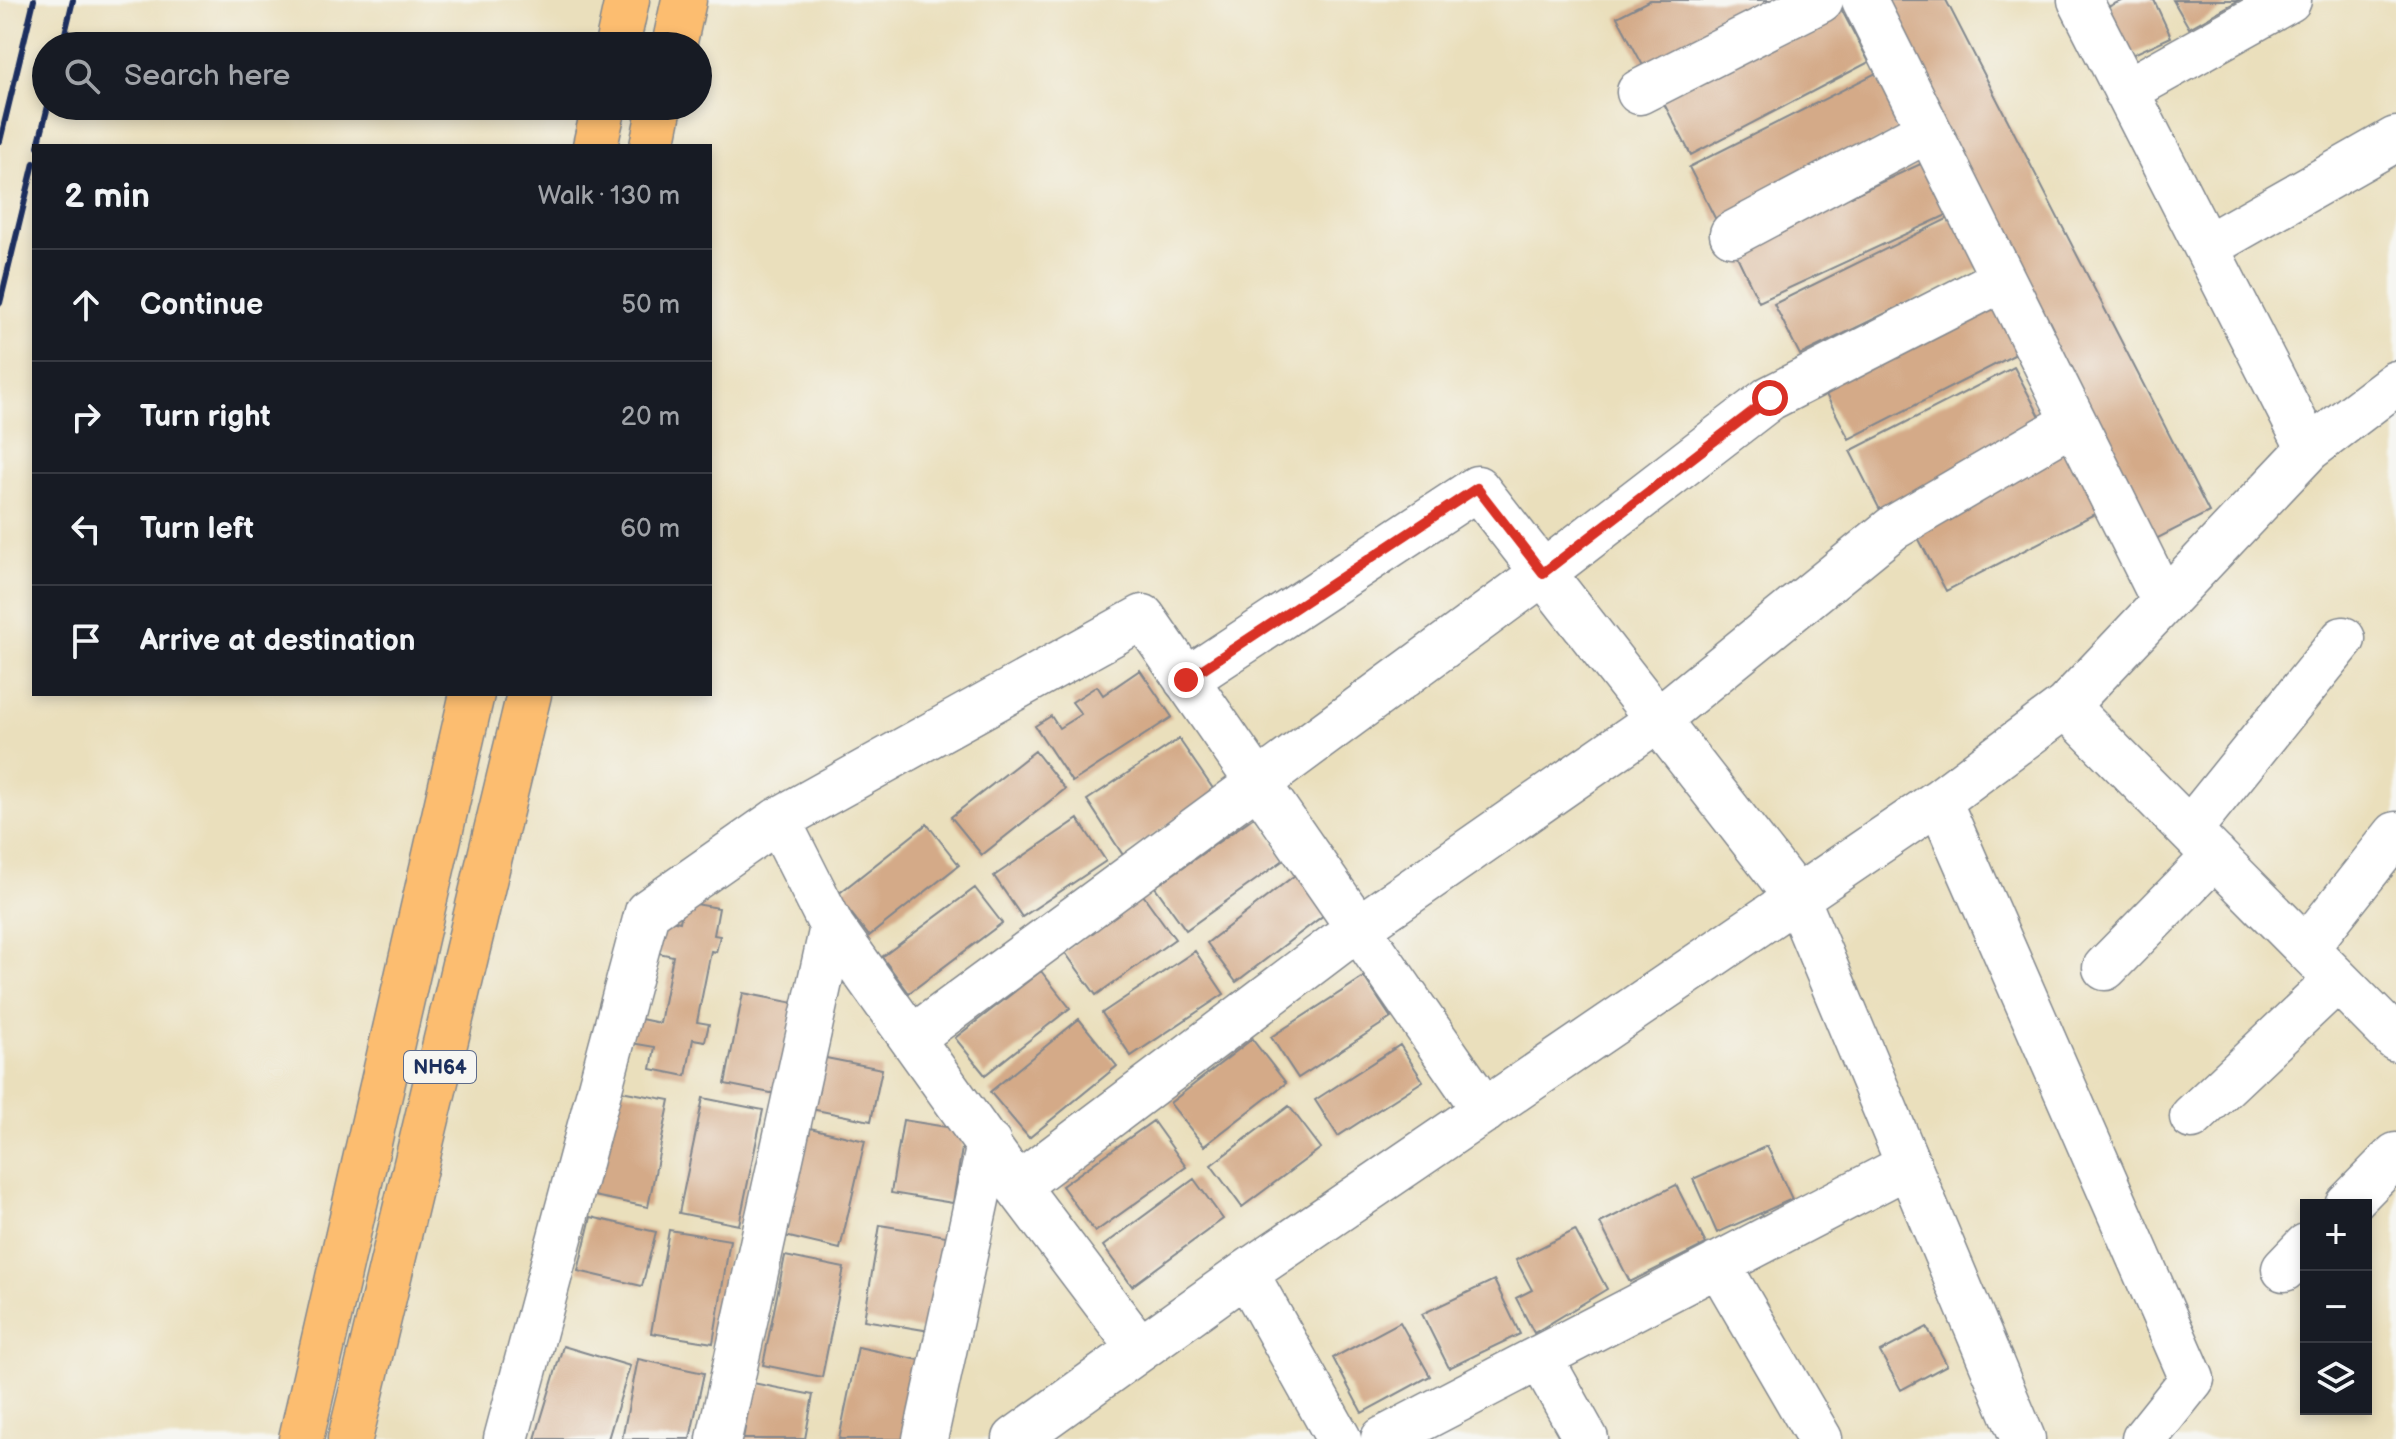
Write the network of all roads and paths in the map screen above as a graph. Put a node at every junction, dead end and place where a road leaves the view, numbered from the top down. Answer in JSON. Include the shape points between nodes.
{"nodes":[{"id":1,"x":627,"y":0,"type":"edge"},
{"id":2,"x":684,"y":0,"type":"edge"},
{"id":3,"x":1821,"y":0,"type":"edge"},
{"id":4,"x":1864,"y":0,"type":"edge"},
{"id":5,"x":2080,"y":0,"type":"edge"},
{"id":6,"x":2289,"y":0,"type":"edge"},
{"id":7,"x":620,"y":32,"type":"edge"},
{"id":8,"x":677,"y":32,"type":"edge"},
{"id":9,"x":2126,"y":91,"type":"junction"},
{"id":10,"x":1639,"y":92,"type":"dead end"},
{"id":11,"x":601,"y":120,"type":"edge"},
{"id":12,"x":657,"y":120,"type":"edge"},
{"id":13,"x":1928,"y":130,"type":"junction"},
{"id":14,"x":2396,"y":139,"type":"edge"},
{"id":15,"x":595,"y":144,"type":"edge"},
{"id":16,"x":652,"y":144,"type":"edge"},
{"id":17,"x":1732,"y":234,"type":"dead end"},
{"id":18,"x":2206,"y":247,"type":"junction"},
{"id":19,"x":2003,"y":279,"type":"junction"},
{"id":20,"x":2396,"y":383,"type":"edge"},
{"id":21,"x":2074,"y":422,"type":"junction"},
{"id":22,"x":2309,"y":449,"type":"junction"},
{"id":23,"x":1543,"y":573,"type":"junction"},
{"id":24,"x":2164,"y":602,"type":"junction"},
{"id":25,"x":2343,"y":639,"type":"dead end"},
{"id":26,"x":1186,"y":680,"type":"junction"},
{"id":27,"x":472,"y":696,"type":"edge"},
{"id":28,"x":529,"y":696,"type":"edge"},
{"id":29,"x":2066,"y":706,"type":"junction"},
{"id":30,"x":1657,"y":720,"type":"junction"},
{"id":31,"x":1257,"y":782,"type":"junction"},
{"id":32,"x":1939,"y":801,"type":"junction"},
{"id":33,"x":778,"y":820,"type":"junction"},
{"id":34,"x":2396,"y":834,"type":"edge"},
{"id":35,"x":2202,"y":843,"type":"junction"},
{"id":36,"x":1797,"y":898,"type":"junction"},
{"id":37,"x":832,"y":927,"type":"junction"},
{"id":38,"x":1358,"y":928,"type":"junction"},
{"id":39,"x":2306,"y":948,"type":"junction"},
{"id":40,"x":2105,"y":968,"type":"dead end"},
{"id":41,"x":2337,"y":980,"type":"junction"},
{"id":42,"x":912,"y":1038,"type":"junction"},
{"id":43,"x":2396,"y":1039,"type":"edge"},
{"id":44,"x":1485,"y":1111,"type":"junction"},
{"id":45,"x":2192,"y":1117,"type":"dead end"},
{"id":46,"x":989,"y":1144,"type":"junction"},
{"id":47,"x":2396,"y":1155,"type":"edge"},
{"id":48,"x":1909,"y":1165,"type":"junction"},
{"id":49,"x":1017,"y":1186,"type":"junction"},
{"id":50,"x":2353,"y":1199,"type":"edge"},
{"id":51,"x":1718,"y":1264,"type":"junction"},
{"id":52,"x":1246,"y":1273,"type":"junction"},
{"id":53,"x":1140,"y":1349,"type":"junction"},
{"id":54,"x":1540,"y":1357,"type":"junction"},
{"id":55,"x":301,"y":1439,"type":"edge"},
{"id":56,"x":350,"y":1439,"type":"edge"},
{"id":57,"x":506,"y":1439,"type":"edge"},
{"id":58,"x":719,"y":1439,"type":"edge"},
{"id":59,"x":925,"y":1439,"type":"edge"},
{"id":60,"x":1015,"y":1439,"type":"edge"},
{"id":61,"x":1339,"y":1439,"type":"edge"},
{"id":62,"x":1383,"y":1439,"type":"edge"},
{"id":63,"x":1586,"y":1439,"type":"edge"},
{"id":64,"x":1820,"y":1439,"type":"edge"},
{"id":65,"x":2023,"y":1439,"type":"edge"},
{"id":66,"x":2144,"y":1439,"type":"edge"}],
"edges":[{"from":1,"to":7,"type":"highway"},
{"from":2,"to":8,"type":"highway"},
{"from":3,"to":10,"type":"street"},
{"from":4,"to":13,"type":"street"},
{"from":5,"to":9,"type":"street"},
{"from":6,"to":9,"type":"street"},
{"from":9,"to":18,"type":"street"},
{"from":11,"to":15,"type":"highway"},
{"from":12,"to":16,"type":"highway"},
{"from":13,"to":17,"type":"street"},
{"from":13,"to":19,"type":"street"},
{"from":14,"to":18,"type":"street"},
{"from":18,"to":22,"type":"street"},
{"from":19,"to":21,"type":"street"},
{"from":19,"to":23,"type":"street","via":[[1770,398]]},
{"from":20,"to":22,"type":"street"},
{"from":21,"to":24,"type":"street"},
{"from":21,"to":30,"type":"street","via":[[1893,528]]},
{"from":22,"to":24,"type":"street"},
{"from":23,"to":26,"type":"street","via":[[1477,488]]},
{"from":23,"to":30,"type":"street"},
{"from":23,"to":31,"type":"street"},
{"from":24,"to":29,"type":"street"},
{"from":25,"to":35,"type":"street"},
{"from":26,"to":31,"type":"street"},
{"from":26,"to":33,"type":"street","via":[[1143,617]]},
{"from":27,"to":55,"type":"highway","number":"NH64"},
{"from":28,"to":56,"type":"highway","number":"NH64"},
{"from":29,"to":32,"type":"street"},
{"from":29,"to":35,"type":"street"},
{"from":30,"to":36,"type":"street"},
{"from":30,"to":38,"type":"street"},
{"from":31,"to":38,"type":"street"},
{"from":31,"to":42,"type":"street"},
{"from":32,"to":36,"type":"street"},
{"from":32,"to":66,"type":"street","via":[[2192,1379]]},
{"from":33,"to":37,"type":"street"},
{"from":33,"to":57,"type":"street","via":[[647,912]]},
{"from":34,"to":39,"type":"street"},
{"from":35,"to":39,"type":"street"},
{"from":35,"to":40,"type":"street"},
{"from":36,"to":44,"type":"street"},
{"from":36,"to":48,"type":"street"},
{"from":37,"to":42,"type":"street"},
{"from":37,"to":58,"type":"street"},
{"from":38,"to":44,"type":"street"},
{"from":38,"to":49,"type":"street"},
{"from":39,"to":41,"type":"street"},
{"from":41,"to":43,"type":"street"},
{"from":41,"to":45,"type":"street"},
{"from":42,"to":46,"type":"street"},
{"from":44,"to":52,"type":"street"},
{"from":46,"to":49,"type":"street"},
{"from":46,"to":59,"type":"street"},
{"from":47,"to":50,"type":"street"},
{"from":48,"to":51,"type":"street"},
{"from":48,"to":65,"type":"street"},
{"from":49,"to":53,"type":"street"},
{"from":51,"to":54,"type":"street"},
{"from":51,"to":64,"type":"street"},
{"from":52,"to":53,"type":"street"},
{"from":52,"to":61,"type":"street"},
{"from":53,"to":60,"type":"street"},
{"from":54,"to":62,"type":"street"},
{"from":54,"to":63,"type":"street"}]}
